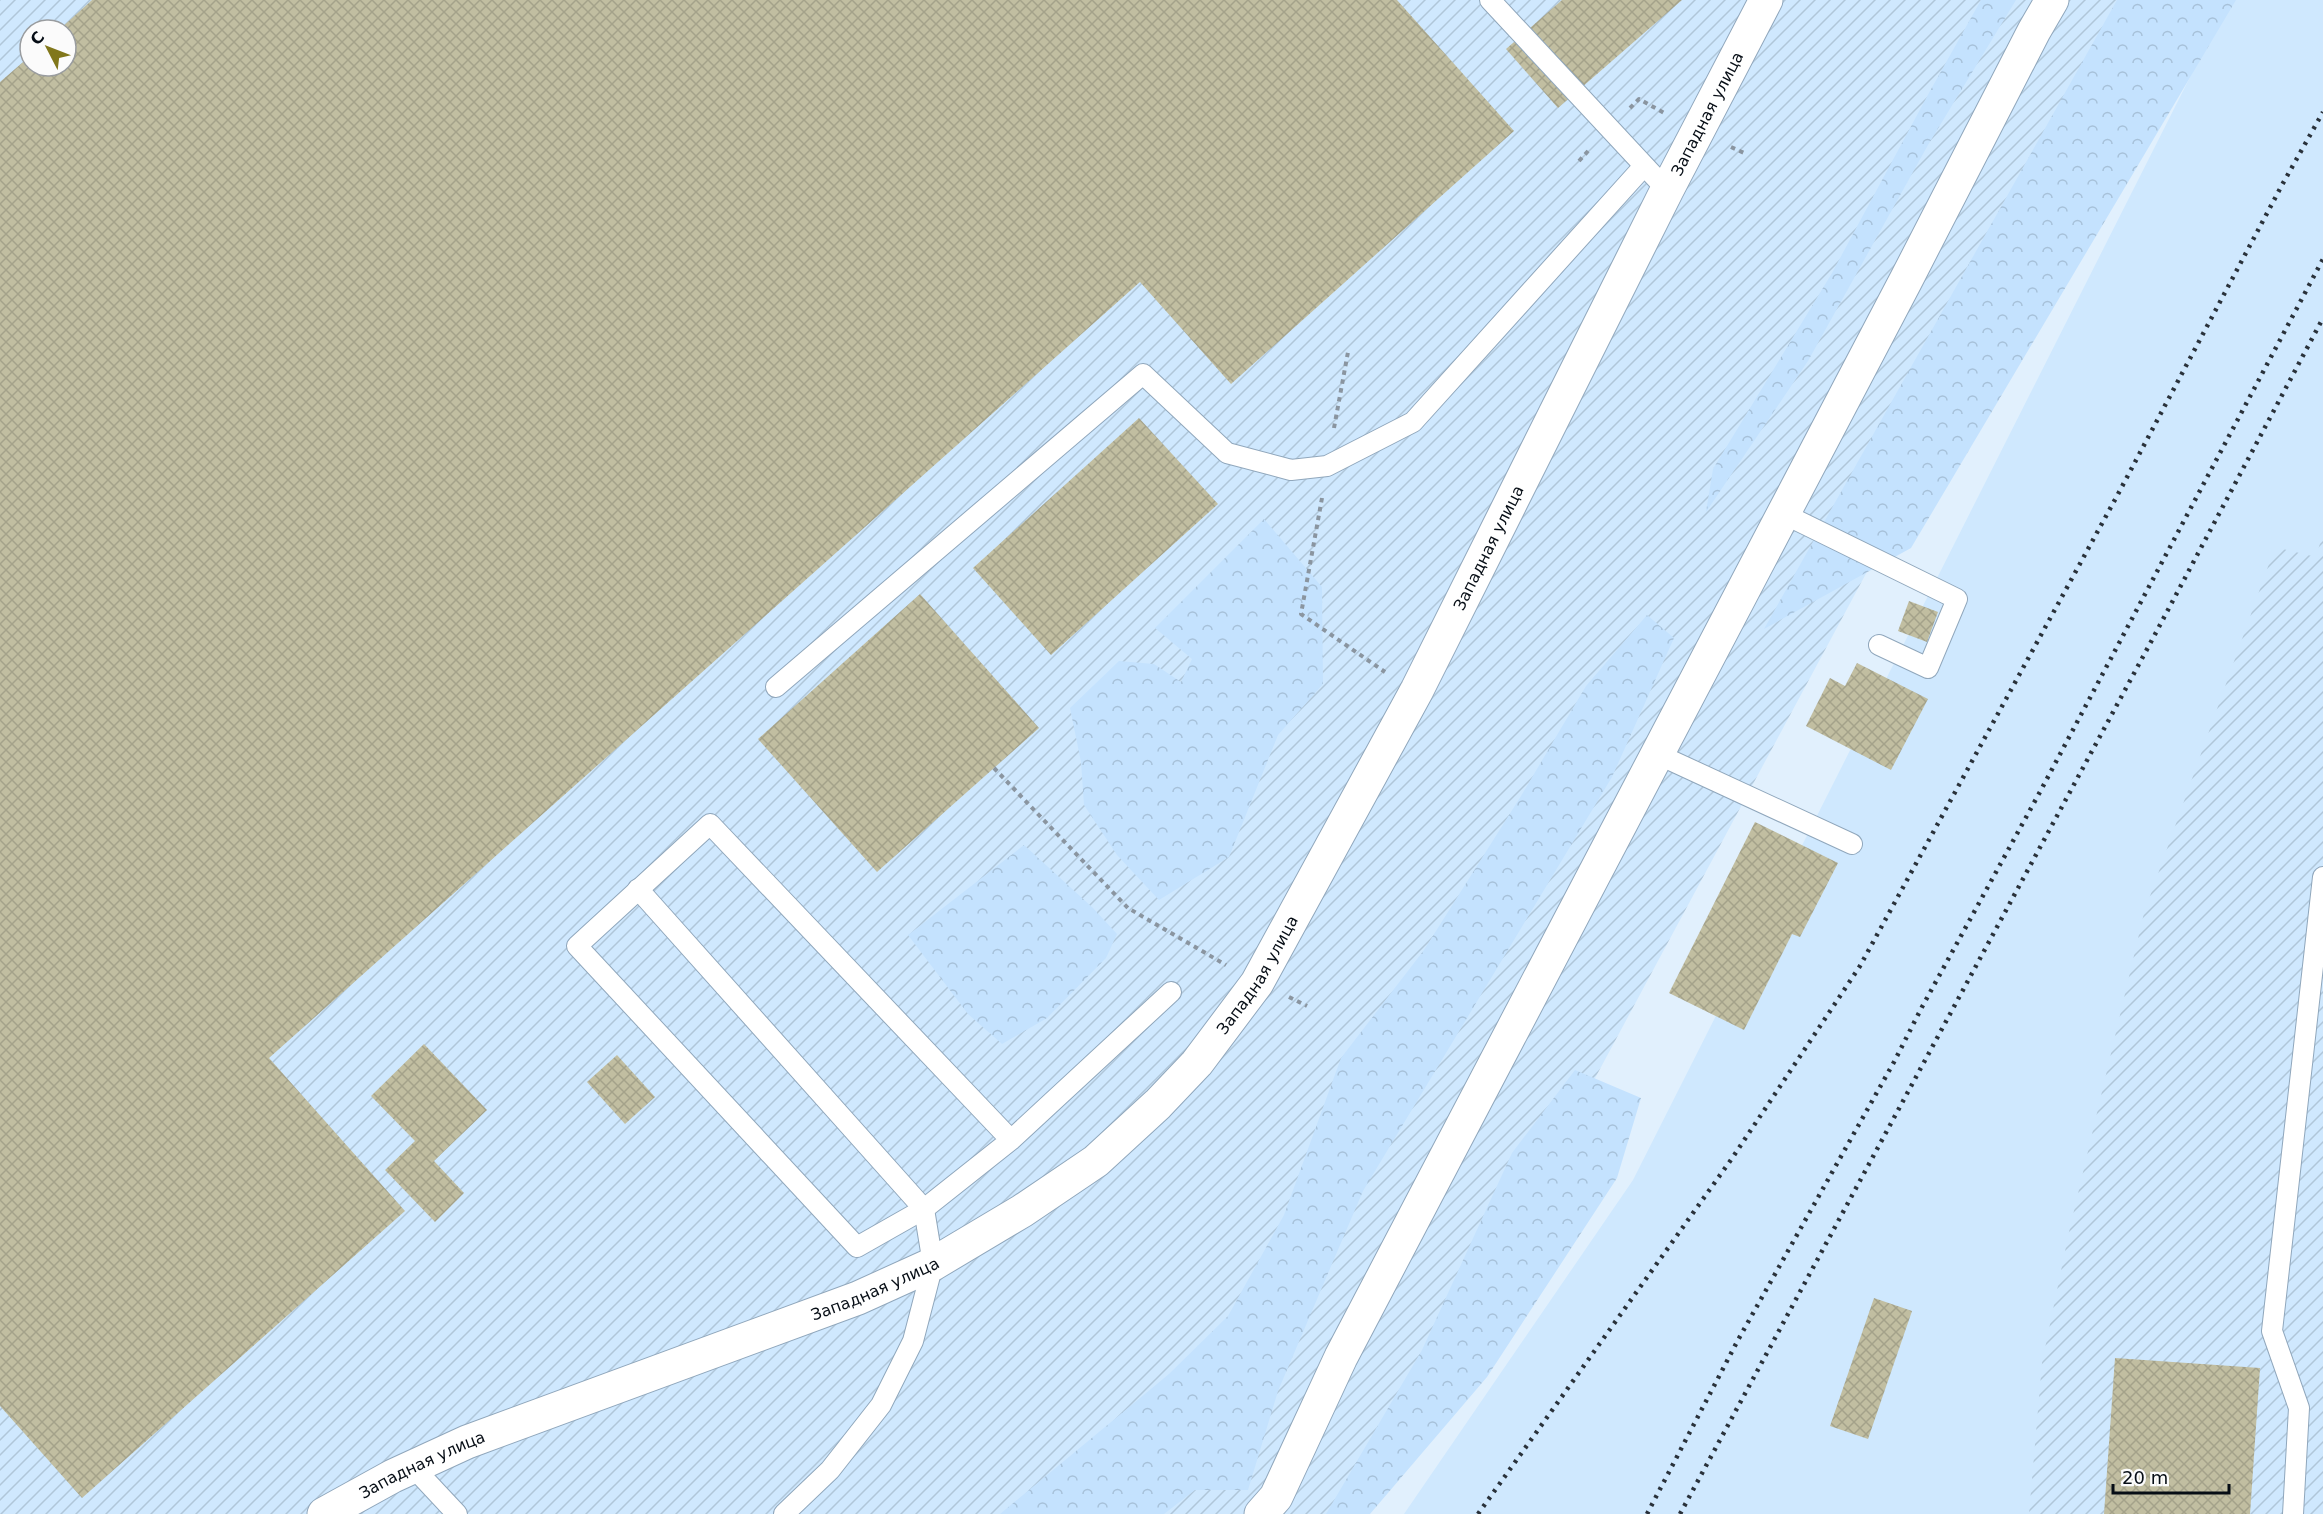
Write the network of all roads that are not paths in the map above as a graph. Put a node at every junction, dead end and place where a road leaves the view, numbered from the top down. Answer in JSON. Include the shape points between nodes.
{"nodes":[{"id":1,"x":1766,"y":0,"type":"edge"},
{"id":2,"x":2052,"y":0,"type":"edge"},
{"id":3,"x":1494,"y":1,"type":"edge"},
{"id":4,"x":1644,"y":166,"type":"junction"},
{"id":5,"x":1667,"y":190,"type":"junction"},
{"id":6,"x":1784,"y":514,"type":"junction"},
{"id":7,"x":1880,"y":645,"type":"dead end"},
{"id":8,"x":776,"y":687,"type":"dead end"},
{"id":9,"x":1657,"y":754,"type":"junction"},
{"id":10,"x":1852,"y":844,"type":"dead end"},
{"id":11,"x":2323,"y":877,"type":"edge"},
{"id":12,"x":638,"y":890,"type":"junction"},
{"id":13,"x":1171,"y":992,"type":"dead end"},
{"id":14,"x":1011,"y":1140,"type":"junction"},
{"id":15,"x":924,"y":1209,"type":"junction"},
{"id":16,"x":933,"y":1264,"type":"junction"},
{"id":17,"x":412,"y":1467,"type":"junction"},
{"id":18,"x":324,"y":1514,"type":"edge"},
{"id":19,"x":457,"y":1514,"type":"edge"},
{"id":20,"x":784,"y":1514,"type":"edge"},
{"id":21,"x":1261,"y":1514,"type":"edge"},
{"id":22,"x":2293,"y":1514,"type":"edge"}],
"edges":[{"from":1,"to":5,"type":"street","name":"Западная улица"},
{"from":2,"to":6,"type":"street"},
{"from":3,"to":4,"type":"lane"},
{"from":4,"to":5,"type":"lane"},
{"from":4,"to":8,"type":"lane","via":[[1413,422],[1327,466],[1291,470],[1227,453],[1143,374]]},
{"from":5,"to":16,"type":"street","name":"Западная улица","via":[[1417,690],[1257,983],[1197,1063],[1096,1161]]},
{"from":6,"to":7,"type":"lane","via":[[1957,599],[1928,668]]},
{"from":6,"to":9,"type":"street"},
{"from":9,"to":10,"type":"lane"},
{"from":9,"to":21,"type":"street","via":[[1341,1357],[1276,1497]]},
{"from":11,"to":22,"type":"lane","via":[[2272,1331],[2300,1408]]},
{"from":12,"to":14,"type":"lane","via":[[710,824]]},
{"from":12,"to":15,"type":"lane"},
{"from":12,"to":15,"type":"lane","via":[[577,946],[856,1247]]},
{"from":13,"to":14,"type":"lane"},
{"from":14,"to":15,"type":"lane"},
{"from":15,"to":16,"type":"lane"},
{"from":16,"to":17,"type":"street","name":"Западная улица","via":[[858,1299],[467,1442]]},
{"from":16,"to":20,"type":"lane","via":[[913,1341],[881,1405],[830,1470]]},
{"from":17,"to":18,"type":"street","name":"Западная улица"},
{"from":17,"to":19,"type":"lane"}]}
